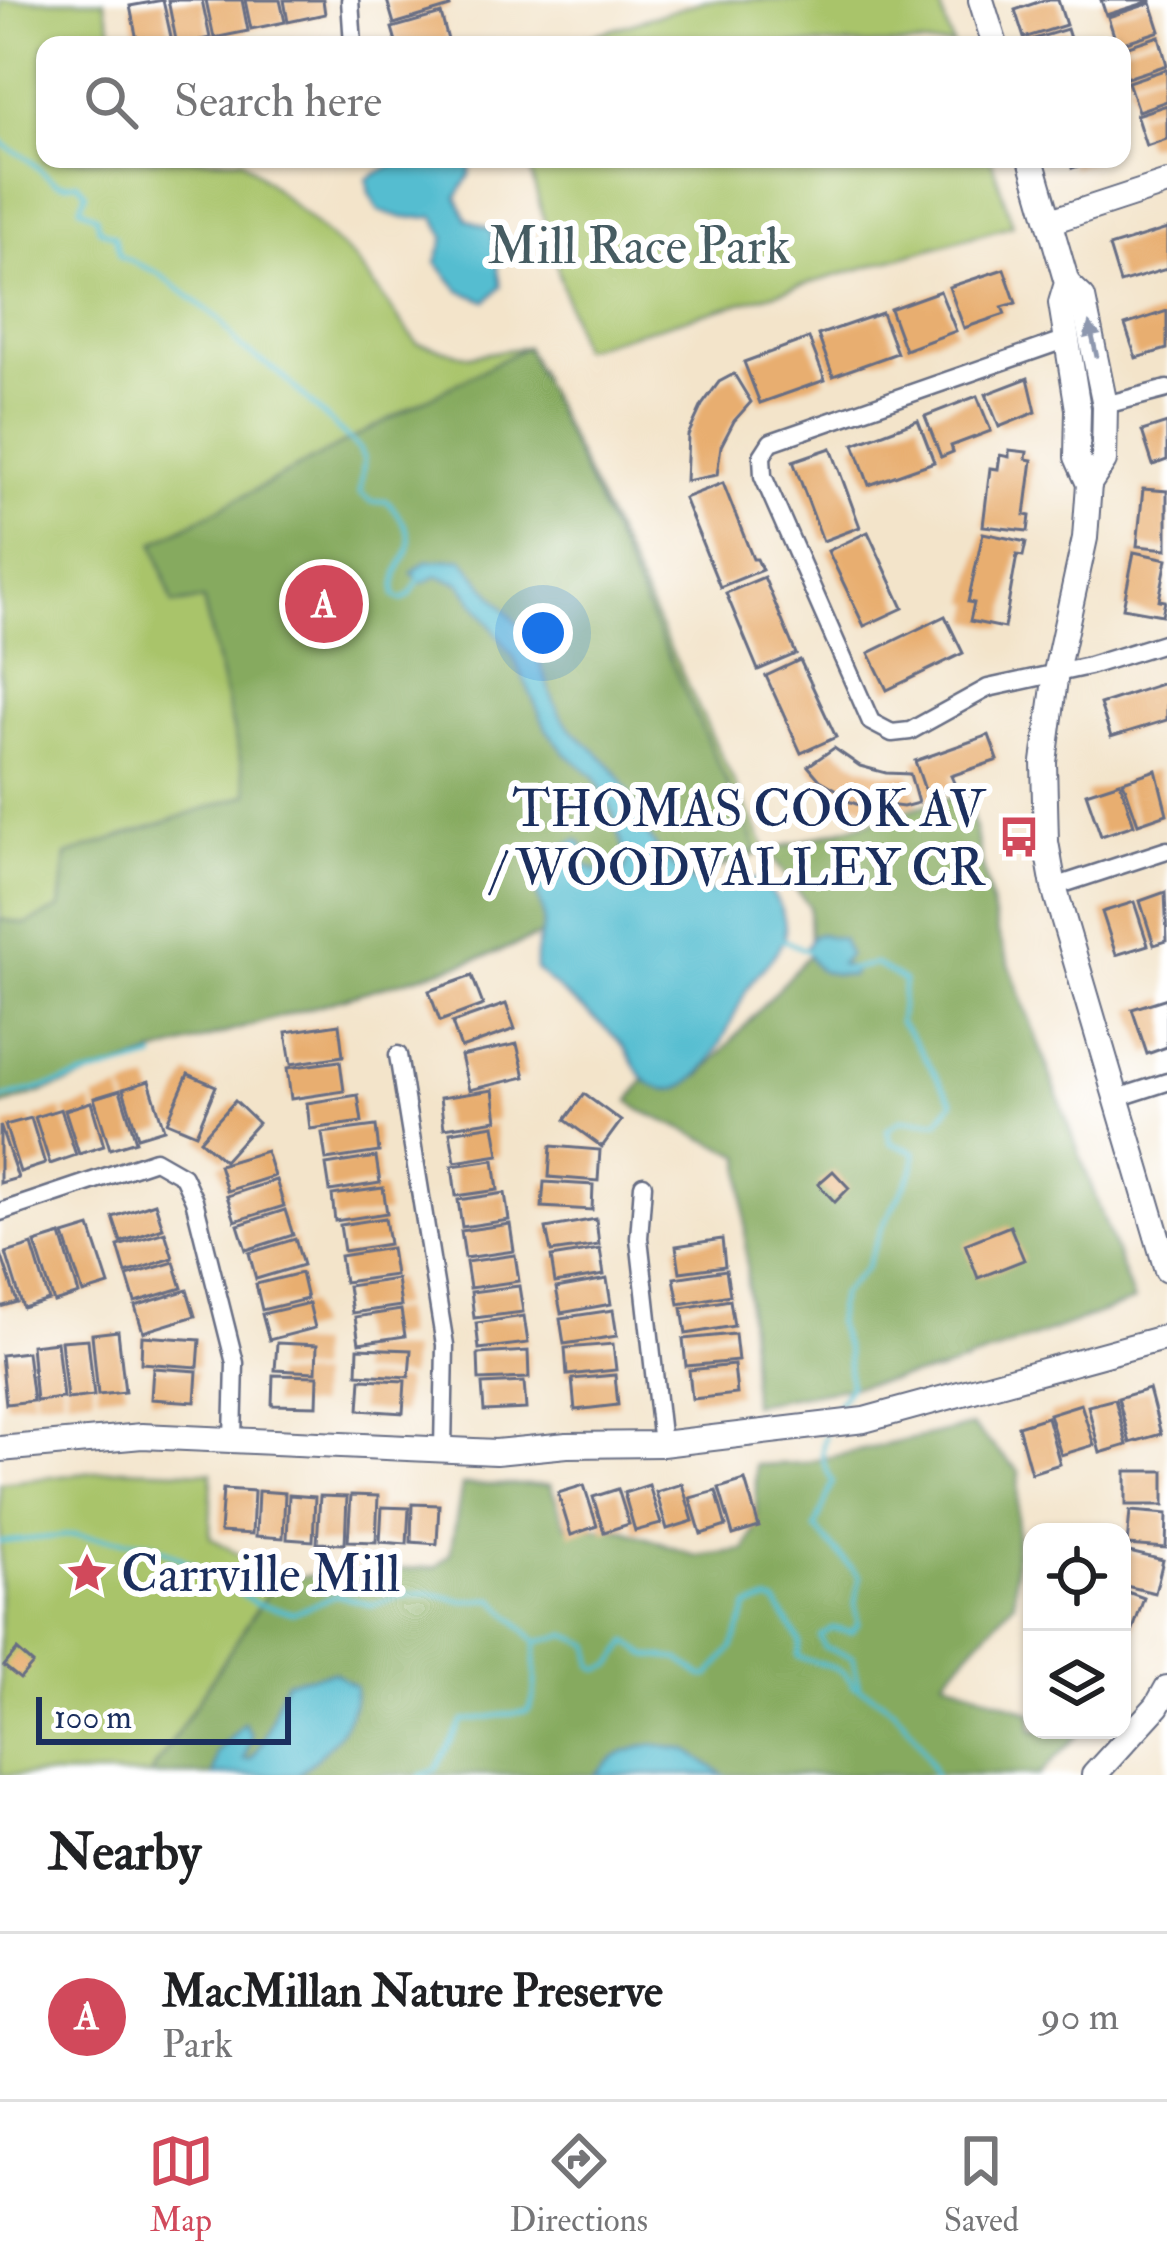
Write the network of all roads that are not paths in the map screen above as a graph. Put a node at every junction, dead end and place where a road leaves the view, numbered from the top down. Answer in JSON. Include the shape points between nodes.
{"nodes":[{"id":1,"x":350,"y":0,"type":"edge"},
{"id":2,"x":981,"y":0,"type":"edge"},
{"id":3,"x":352,"y":36,"type":"edge"},
{"id":4,"x":992,"y":36,"type":"edge"},
{"id":5,"x":1034,"y":168,"type":"edge"},
{"id":6,"x":1167,"y":183,"type":"edge"},
{"id":7,"x":1051,"y":221,"type":"junction"},
{"id":8,"x":1067,"y":284,"type":"junction"},
{"id":9,"x":1067,"y":339,"type":"junction"},
{"id":10,"x":1167,"y":389,"type":"edge"},
{"id":11,"x":1105,"y":405,"type":"junction"},
{"id":12,"x":1089,"y":484,"type":"junction"},
{"id":13,"x":1167,"y":642,"type":"edge"},
{"id":14,"x":1056,"y":672,"type":"junction"},
{"id":15,"x":1167,"y":850,"type":"edge"},
{"id":16,"x":1054,"y":887,"type":"junction"},
{"id":17,"x":398,"y":1054,"type":"dead end"},
{"id":18,"x":1167,"y":1082,"type":"edge"},
{"id":19,"x":1114,"y":1100,"type":"junction"},
{"id":20,"x":643,"y":1185,"type":"dead end"},
{"id":21,"x":0,"y":1212,"type":"edge"},
{"id":22,"x":1167,"y":1270,"type":"edge"},
{"id":23,"x":1167,"y":1337,"type":"edge"},
{"id":24,"x":233,"y":1439,"type":"junction"},
{"id":25,"x":662,"y":1444,"type":"junction"},
{"id":26,"x":0,"y":1449,"type":"edge"},
{"id":27,"x":443,"y":1449,"type":"junction"},
{"id":28,"x":1167,"y":1688,"type":"edge"},
{"id":29,"x":1094,"y":1775,"type":"edge"}],
"edges":[{"from":1,"to":3,"type":"street"},
{"from":2,"to":4,"type":"street"},
{"from":5,"to":7,"type":"street"},
{"from":6,"to":7,"type":"street"},
{"from":7,"to":8,"type":"street"},
{"from":8,"to":9,"type":"street"},
{"from":11,"to":8,"type":"street","one_way":true,"via":[[1083,298]]},
{"from":9,"to":12,"type":"street","via":[[1077,457]]},
{"from":9,"to":14,"type":"street","via":[[772,442],[761,466],[880,730],[910,731],[988,688]]},
{"from":10,"to":11,"type":"street"},
{"from":11,"to":12,"type":"street","via":[[1104,461]]},
{"from":12,"to":14,"type":"street"},
{"from":13,"to":14,"type":"street"},
{"from":14,"to":16,"type":"street","via":[[1042,796]]},
{"from":15,"to":16,"type":"street"},
{"from":16,"to":19,"type":"street"},
{"from":17,"to":27,"type":"street","via":[[445,1345]]},
{"from":18,"to":19,"type":"street"},
{"from":19,"to":22,"type":"street"},
{"from":20,"to":25,"type":"street","via":[[640,1238]]},
{"from":21,"to":24,"type":"street","via":[[155,1160],[183,1177],[235,1363]]},
{"from":23,"to":25,"type":"street","via":[[864,1420]]},
{"from":24,"to":26,"type":"street","via":[[142,1436]]},
{"from":24,"to":27,"type":"street"},
{"from":25,"to":27,"type":"street"},
{"from":28,"to":29,"type":"street"}]}
